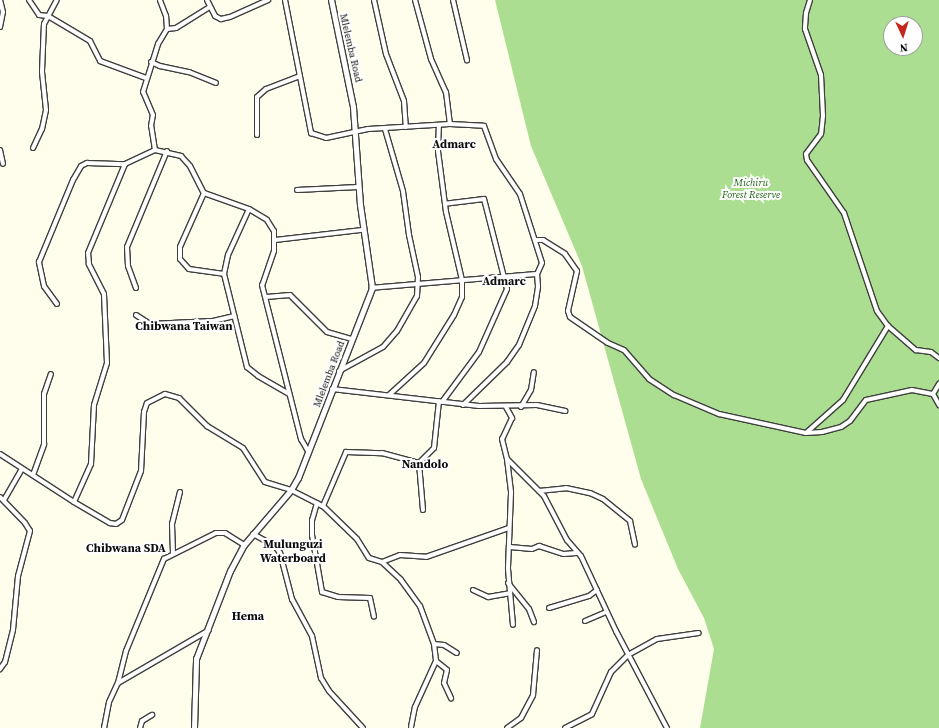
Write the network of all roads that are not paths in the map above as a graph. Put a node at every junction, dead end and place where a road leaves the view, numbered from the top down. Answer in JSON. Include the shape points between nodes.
{"nodes":[{"id":1,"x":0,"y":0,"type":"edge"},
{"id":2,"x":29,"y":0,"type":"edge"},
{"id":3,"x":57,"y":0,"type":"edge"},
{"id":4,"x":160,"y":0,"type":"edge"},
{"id":5,"x":207,"y":0,"type":"edge"},
{"id":6,"x":268,"y":0,"type":"edge"},
{"id":7,"x":285,"y":0,"type":"edge"},
{"id":8,"x":331,"y":0,"type":"edge"},
{"id":9,"x":374,"y":0,"type":"edge"},
{"id":10,"x":415,"y":0,"type":"edge"},
{"id":11,"x":453,"y":0,"type":"edge"},
{"id":12,"x":810,"y":0,"type":"edge"},
{"id":13,"x":209,"y":7,"type":"junction"},
{"id":14,"x":48,"y":16,"type":"junction"},
{"id":15,"x":0,"y":27,"type":"edge"},
{"id":16,"x":166,"y":29,"type":"junction"},
{"id":17,"x":467,"y":60,"type":"dead end"},
{"id":18,"x":152,"y":62,"type":"junction"},
{"id":19,"x":300,"y":76,"type":"junction"},
{"id":20,"x":146,"y":78,"type":"junction"},
{"id":21,"x":216,"y":83,"type":"dead end"},
{"id":22,"x":450,"y":124,"type":"junction"},
{"id":23,"x":440,"y":125,"type":"junction"},
{"id":24,"x":406,"y":127,"type":"junction"},
{"id":25,"x":385,"y":129,"type":"junction"},
{"id":26,"x":356,"y":130,"type":"junction"},
{"id":27,"x":257,"y":135,"type":"dead end"},
{"id":28,"x":33,"y":148,"type":"dead end"},
{"id":29,"x":0,"y":150,"type":"edge"},
{"id":30,"x":155,"y":150,"type":"junction"},
{"id":31,"x":167,"y":151,"type":"junction"},
{"id":32,"x":3,"y":164,"type":"dead end"},
{"id":33,"x":125,"y":164,"type":"junction"},
{"id":34,"x":358,"y":187,"type":"junction"},
{"id":35,"x":297,"y":190,"type":"dead end"},
{"id":36,"x":204,"y":193,"type":"junction"},
{"id":37,"x":445,"y":204,"type":"junction"},
{"id":38,"x":249,"y":209,"type":"junction"},
{"id":39,"x":362,"y":230,"type":"junction"},
{"id":40,"x":275,"y":240,"type":"junction"},
{"id":41,"x":536,"y":240,"type":"junction"},
{"id":42,"x":224,"y":274,"type":"junction"},
{"id":43,"x":537,"y":274,"type":"junction"},
{"id":44,"x":503,"y":276,"type":"junction"},
{"id":45,"x":462,"y":280,"type":"junction"},
{"id":46,"x":419,"y":285,"type":"junction"},
{"id":47,"x":136,"y":288,"type":"dead end"},
{"id":48,"x":372,"y":288,"type":"junction"},
{"id":49,"x":266,"y":296,"type":"junction"},
{"id":50,"x":56,"y":304,"type":"dead end"},
{"id":51,"x":136,"y":315,"type":"dead end"},
{"id":52,"x":234,"y":316,"type":"junction"},
{"id":53,"x":888,"y":326,"type":"junction"},
{"id":54,"x":352,"y":339,"type":"junction"},
{"id":55,"x":939,"y":358,"type":"edge"},
{"id":56,"x":339,"y":371,"type":"junction"},
{"id":57,"x":534,"y":372,"type":"dead end"},
{"id":58,"x":51,"y":374,"type":"dead end"},
{"id":59,"x":939,"y":384,"type":"edge"},
{"id":60,"x":332,"y":389,"type":"junction"},
{"id":61,"x":289,"y":394,"type":"junction"},
{"id":62,"x":933,"y":394,"type":"junction"},
{"id":63,"x":389,"y":395,"type":"junction"},
{"id":64,"x":440,"y":401,"type":"junction"},
{"id":65,"x":939,"y":404,"type":"edge"},
{"id":66,"x":463,"y":405,"type":"junction"},
{"id":67,"x":506,"y":407,"type":"junction"},
{"id":68,"x":521,"y":407,"type":"junction"},
{"id":69,"x":565,"y":411,"type":"dead end"},
{"id":70,"x":806,"y":433,"type":"junction"},
{"id":71,"x":309,"y":453,"type":"junction"},
{"id":72,"x":0,"y":454,"type":"edge"},
{"id":73,"x":508,"y":459,"type":"junction"},
{"id":74,"x":419,"y":463,"type":"junction"},
{"id":75,"x":22,"y":468,"type":"junction"},
{"id":76,"x":33,"y":475,"type":"junction"},
{"id":77,"x":291,"y":490,"type":"junction"},
{"id":78,"x":540,"y":491,"type":"junction"},
{"id":79,"x":180,"y":492,"type":"dead end"},
{"id":80,"x":2,"y":498,"type":"edge"},
{"id":81,"x":74,"y":502,"type":"junction"},
{"id":82,"x":317,"y":503,"type":"junction"},
{"id":83,"x":323,"y":506,"type":"junction"},
{"id":84,"x":423,"y":510,"type":"dead end"},
{"id":85,"x":509,"y":528,"type":"junction"},
{"id":86,"x":253,"y":534,"type":"junction"},
{"id":87,"x":635,"y":544,"type":"dead end"},
{"id":88,"x":244,"y":545,"type":"junction"},
{"id":89,"x":510,"y":547,"type":"junction"},
{"id":90,"x":173,"y":552,"type":"junction"},
{"id":91,"x":576,"y":553,"type":"junction"},
{"id":92,"x":382,"y":562,"type":"junction"},
{"id":93,"x":508,"y":582,"type":"junction"},
{"id":94,"x":473,"y":590,"type":"dead end"},
{"id":95,"x":597,"y":590,"type":"junction"},
{"id":96,"x":510,"y":593,"type":"junction"},
{"id":97,"x":549,"y":608,"type":"dead end"},
{"id":98,"x":606,"y":612,"type":"junction"},
{"id":99,"x":374,"y":617,"type":"dead end"},
{"id":100,"x":585,"y":621,"type":"dead end"},
{"id":101,"x":534,"y":622,"type":"dead end"},
{"id":102,"x":513,"y":625,"type":"dead end"},
{"id":103,"x":209,"y":630,"type":"junction"},
{"id":104,"x":699,"y":633,"type":"dead end"},
{"id":105,"x":434,"y":644,"type":"junction"},
{"id":106,"x":537,"y":650,"type":"dead end"},
{"id":107,"x":457,"y":652,"type":"dead end"},
{"id":108,"x":628,"y":655,"type":"junction"},
{"id":109,"x":436,"y":661,"type":"junction"},
{"id":110,"x":0,"y":669,"type":"edge"},
{"id":111,"x":118,"y":683,"type":"junction"},
{"id":112,"x":452,"y":698,"type":"dead end"},
{"id":113,"x":152,"y":714,"type":"dead end"},
{"id":114,"x":411,"y":727,"type":"edge"},
{"id":115,"x":104,"y":728,"type":"edge"},
{"id":116,"x":140,"y":728,"type":"edge"},
{"id":117,"x":194,"y":728,"type":"edge"},
{"id":118,"x":363,"y":728,"type":"edge"},
{"id":119,"x":507,"y":728,"type":"edge"},
{"id":120,"x":565,"y":728,"type":"edge"},
{"id":121,"x":667,"y":728,"type":"edge"}],
"edges":[{"from":1,"to":15,"type":"street","via":[[3,12]]},
{"from":2,"to":14,"type":"street","via":[[37,13]]},
{"from":3,"to":14,"type":"street"},
{"from":4,"to":16,"type":"street","via":[[166,16]]},
{"from":5,"to":13,"type":"street"},
{"from":6,"to":13,"type":"street","via":[[225,19],[217,18]]},
{"from":7,"to":19,"type":"street"},
{"from":8,"to":26,"type":"street","name":"Mlelemba Road","via":[[350,80]]},
{"from":9,"to":24,"type":"street","via":[[386,54],[404,101]]},
{"from":10,"to":22,"type":"street","via":[[431,59],[446,92]]},
{"from":11,"to":17,"type":"street"},
{"from":12,"to":53,"type":"street","via":[[805,29],[820,70],[823,116],[821,134],[806,157],[827,192],[844,213],[877,311]]},
{"from":13,"to":16,"type":"street","via":[[176,28]]},
{"from":14,"to":20,"type":"street","via":[[90,41],[100,61]]},
{"from":14,"to":28,"type":"street","via":[[43,28],[42,71],[46,110],[42,129]]},
{"from":16,"to":18,"type":"street"},
{"from":18,"to":20,"type":"street"},
{"from":18,"to":21,"type":"street","via":[[189,72]]},
{"from":19,"to":26,"type":"street","via":[[311,133],[326,138]]},
{"from":19,"to":27,"type":"street","via":[[266,89],[257,97]]},
{"from":20,"to":30,"type":"street","via":[[143,92],[152,115]]},
{"from":22,"to":23,"type":"street"},
{"from":22,"to":41,"type":"street","via":[[484,126],[496,159],[520,194]]},
{"from":23,"to":24,"type":"street"},
{"from":23,"to":37,"type":"street","via":[[438,151]]},
{"from":24,"to":25,"type":"street"},
{"from":25,"to":26,"type":"street"},
{"from":25,"to":46,"type":"street","via":[[403,191]]},
{"from":26,"to":34,"type":"street","name":"Mlelemba Road"},
{"from":29,"to":32,"type":"street"},
{"from":30,"to":31,"type":"street"},
{"from":30,"to":33,"type":"street"},
{"from":31,"to":36,"type":"street","via":[[185,159]]},
{"from":31,"to":47,"type":"street","via":[[127,247],[128,266]]},
{"from":33,"to":50,"type":"street","via":[[87,163],[81,166],[73,180],[39,262],[44,286]]},
{"from":33,"to":81,"type":"street","via":[[88,253],[89,264],[104,294],[107,363],[95,399],[91,464]]},
{"from":34,"to":35,"type":"street"},
{"from":34,"to":39,"type":"street","name":"Mlelemba Road"},
{"from":36,"to":38,"type":"street"},
{"from":36,"to":42,"type":"street","via":[[180,248],[180,259],[189,269]]},
{"from":37,"to":44,"type":"street","via":[[484,200]]},
{"from":37,"to":45,"type":"street"},
{"from":38,"to":40,"type":"street","via":[[270,223]]},
{"from":38,"to":42,"type":"street","via":[[228,255]]},
{"from":39,"to":40,"type":"street"},
{"from":39,"to":48,"type":"street","name":"Mlelemba Road"},
{"from":40,"to":49,"type":"street","via":[[274,254],[262,280]]},
{"from":41,"to":43,"type":"street","via":[[542,263]]},
{"from":41,"to":70,"type":"street","via":[[544,240],[565,254],[577,271],[568,311],[570,317],[608,343],[624,350],[660,388],[719,414]]},
{"from":42,"to":52,"type":"street"},
{"from":43,"to":44,"type":"street"},
{"from":43,"to":66,"type":"street","via":[[535,306],[519,345],[507,362]]},
{"from":44,"to":45,"type":"street"},
{"from":44,"to":64,"type":"street","via":[[506,289],[487,338],[472,363]]},
{"from":45,"to":46,"type":"street"},
{"from":45,"to":63,"type":"street","via":[[462,297],[454,315],[420,366]]},
{"from":46,"to":48,"type":"street"},
{"from":46,"to":56,"type":"street","via":[[415,301],[388,342],[376,352]]},
{"from":48,"to":54,"type":"street","name":"Mlelemba Road"},
{"from":49,"to":54,"type":"street","via":[[290,295],[327,332]]},
{"from":49,"to":61,"type":"street"},
{"from":51,"to":52,"type":"street","via":[[150,324],[213,321]]},
{"from":52,"to":61,"type":"street","via":[[247,367]]},
{"from":53,"to":55,"type":"street","via":[[916,350],[931,352]]},
{"from":53,"to":70,"type":"street","via":[[843,400]]},
{"from":54,"to":56,"type":"street","name":"Mlelemba Road"},
{"from":56,"to":60,"type":"street","name":"Mlelemba Road"},
{"from":57,"to":68,"type":"street","via":[[530,390]]},
{"from":58,"to":76,"type":"street","via":[[44,390],[44,444]]},
{"from":59,"to":62,"type":"street"},
{"from":60,"to":63,"type":"street"},
{"from":60,"to":71,"type":"street","name":"Mlelemba Road"},
{"from":61,"to":71,"type":"street","via":[[301,439]]},
{"from":62,"to":65,"type":"street"},
{"from":62,"to":70,"type":"street","via":[[912,390],[866,400],[850,421],[841,427]]},
{"from":63,"to":64,"type":"street"},
{"from":64,"to":66,"type":"street"},
{"from":64,"to":74,"type":"street","via":[[434,448]]},
{"from":66,"to":67,"type":"street"},
{"from":67,"to":68,"type":"street"},
{"from":67,"to":73,"type":"street","via":[[512,418],[502,439]]},
{"from":68,"to":69,"type":"street","via":[[537,405]]},
{"from":71,"to":77,"type":"street","name":"Mlelemba Road"},
{"from":72,"to":75,"type":"street"},
{"from":73,"to":78,"type":"street"},
{"from":73,"to":85,"type":"street","via":[[511,493]]},
{"from":74,"to":83,"type":"street","via":[[382,453],[346,452]]},
{"from":74,"to":84,"type":"street"},
{"from":75,"to":76,"type":"street"},
{"from":75,"to":80,"type":"street"},
{"from":76,"to":81,"type":"street"},
{"from":77,"to":81,"type":"street","via":[[265,482],[243,448],[206,426],[179,398],[164,394],[151,399],[145,408],[142,466],[121,522],[110,523]]},
{"from":77,"to":82,"type":"street"},
{"from":77,"to":86,"type":"street","name":"Mlelemba Road"},
{"from":78,"to":87,"type":"street","via":[[566,488],[590,493],[630,522]]},
{"from":78,"to":91,"type":"street"},
{"from":79,"to":90,"type":"street","via":[[172,524]]},
{"from":80,"to":110,"type":"street","via":[[28,525],[30,531],[18,576],[14,626],[5,662]]},
{"from":82,"to":83,"type":"street"},
{"from":82,"to":99,"type":"street","via":[[312,520],[312,535],[322,592],[338,597],[370,598]]},
{"from":83,"to":92,"type":"street","via":[[357,539],[369,558]]},
{"from":85,"to":89,"type":"street"},
{"from":85,"to":92,"type":"street","via":[[426,556],[400,555]]},
{"from":86,"to":88,"type":"street","name":"Mlelemba Road"},
{"from":86,"to":118,"type":"street","via":[[275,546],[280,553],[292,599],[312,636],[321,678],[329,691]]},
{"from":88,"to":90,"type":"street","via":[[219,532]]},
{"from":88,"to":103,"type":"street","name":"Mlelemba Road","via":[[234,562]]},
{"from":89,"to":91,"type":"street","via":[[532,549],[540,546],[564,554]]},
{"from":89,"to":93,"type":"street"},
{"from":90,"to":111,"type":"street","via":[[159,567],[126,651]]},
{"from":91,"to":95,"type":"street"},
{"from":92,"to":105,"type":"street","via":[[415,596]]},
{"from":93,"to":96,"type":"street"},
{"from":93,"to":101,"type":"street","via":[[529,609]]},
{"from":94,"to":96,"type":"street","via":[[488,597]]},
{"from":95,"to":97,"type":"street","via":[[589,596]]},
{"from":95,"to":98,"type":"street"},
{"from":96,"to":102,"type":"street"},
{"from":98,"to":100,"type":"street"},
{"from":98,"to":108,"type":"street"},
{"from":103,"to":111,"type":"street","via":[[186,641],[171,654],[152,662]]},
{"from":103,"to":117,"type":"street","name":"Mlelemba Road","via":[[196,659]]},
{"from":104,"to":108,"type":"street","via":[[657,638]]},
{"from":105,"to":107,"type":"street","via":[[444,645]]},
{"from":105,"to":109,"type":"street"},
{"from":106,"to":119,"type":"street","via":[[533,695],[521,718]]},
{"from":108,"to":120,"type":"street","via":[[610,672],[592,714]]},
{"from":108,"to":121,"type":"street"},
{"from":109,"to":112,"type":"street","via":[[447,670],[444,683]]},
{"from":109,"to":114,"type":"street","via":[[415,707]]},
{"from":111,"to":115,"type":"street","via":[[109,702]]},
{"from":113,"to":116,"type":"street","via":[[142,721]]}]}
